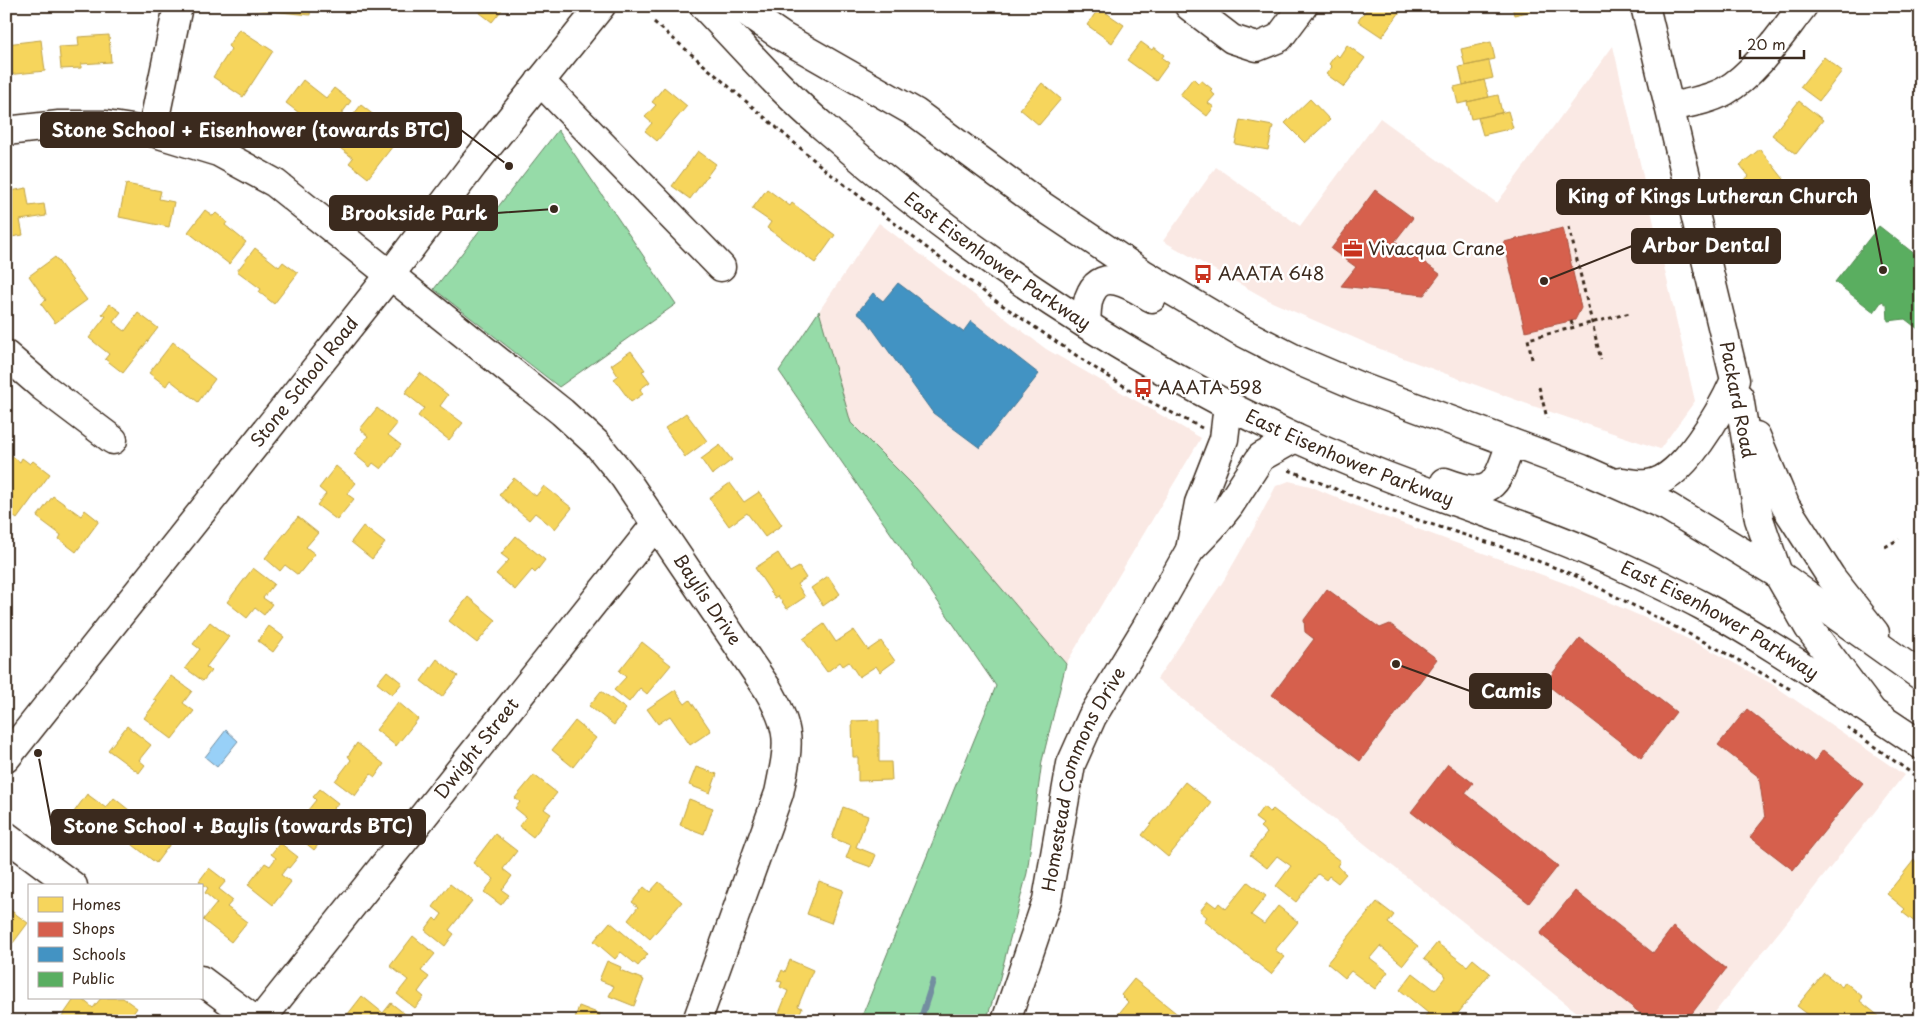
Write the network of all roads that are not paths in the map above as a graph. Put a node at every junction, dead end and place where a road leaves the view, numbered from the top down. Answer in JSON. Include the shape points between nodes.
{"nodes":[{"id":1,"x":178,"y":6,"type":"edge"},
{"id":2,"x":602,"y":6,"type":"edge"},
{"id":3,"x":704,"y":6,"type":"edge"},
{"id":4,"x":738,"y":6,"type":"edge"},
{"id":5,"x":1189,"y":6,"type":"edge"},
{"id":6,"x":1303,"y":6,"type":"edge"},
{"id":7,"x":1645,"y":6,"type":"edge"},
{"id":8,"x":1803,"y":6,"type":"edge"},
{"id":9,"x":540,"y":82,"type":"junction"},
{"id":10,"x":1670,"y":107,"type":"junction"},
{"id":11,"x":6,"y":131,"type":"edge"},
{"id":12,"x":152,"y":132,"type":"junction"},
{"id":13,"x":722,"y":267,"type":"dead end"},
{"id":14,"x":390,"y":275,"type":"junction"},
{"id":15,"x":1086,"y":324,"type":"junction"},
{"id":16,"x":1238,"y":330,"type":"junction"},
{"id":17,"x":6,"y":355,"type":"edge"},
{"id":18,"x":1737,"y":389,"type":"junction"},
{"id":19,"x":1228,"y":405,"type":"junction"},
{"id":20,"x":1295,"y":438,"type":"junction"},
{"id":21,"x":113,"y":440,"type":"dead end"},
{"id":22,"x":1510,"y":443,"type":"junction"},
{"id":23,"x":1376,"y":472,"type":"junction"},
{"id":24,"x":1608,"y":481,"type":"junction"},
{"id":25,"x":656,"y":524,"type":"junction"},
{"id":26,"x":1190,"y":550,"type":"junction"},
{"id":27,"x":1778,"y":574,"type":"junction"},
{"id":28,"x":1895,"y":658,"type":"junction"},
{"id":29,"x":1921,"y":676,"type":"edge"},
{"id":30,"x":1873,"y":713,"type":"junction"},
{"id":31,"x":1921,"y":745,"type":"edge"},
{"id":32,"x":6,"y":758,"type":"edge"},
{"id":33,"x":6,"y":836,"type":"edge"},
{"id":34,"x":70,"y":884,"type":"edge"},
{"id":35,"x":202,"y":981,"type":"edge"},
{"id":36,"x":256,"y":1021,"type":"edge"},
{"id":37,"x":260,"y":1021,"type":"edge"},
{"id":38,"x":697,"y":1021,"type":"edge"},
{"id":39,"x":1006,"y":1021,"type":"edge"}],
"edges":[{"from":1,"to":12,"type":"main road"},
{"from":2,"to":9,"type":"main road","name":"Stone School Road"},
{"from":3,"to":15,"type":"main road","name":"East Eisenhower Parkway","via":[[824,128],[908,198]]},
{"from":4,"to":16,"type":"main road","via":[[783,37],[916,113],[1039,204],[1142,273]]},
{"from":5,"to":6,"type":"main road","via":[[1232,39],[1257,47],[1279,38]]},
{"from":7,"to":10,"type":"main road","name":"Packard Road"},
{"from":8,"to":10,"type":"main road","via":[[1738,81],[1724,91]]},
{"from":9,"to":13,"type":"main road"},
{"from":9,"to":14,"type":"main road","name":"Stone School Road"},
{"from":10,"to":18,"type":"main road","name":"Packard Road"},
{"from":11,"to":12,"type":"main road","name":"Baylis Drive","via":[[106,125]]},
{"from":12,"to":14,"type":"main road","name":"Baylis Drive","via":[[218,152],[275,183]]},
{"from":14,"to":25,"type":"main road","name":"Baylis Drive","via":[[562,412],[597,444]]},
{"from":14,"to":32,"type":"main road","name":"Stone School Road"},
{"from":15,"to":16,"type":"main road","via":[[1091,292],[1098,284],[1113,279],[1195,322],[1214,329]]},
{"from":15,"to":19,"type":"main road","name":"East Eisenhower Parkway"},
{"from":16,"to":22,"type":"main road","via":[[1358,386]]},
{"from":17,"to":21,"type":"main road"},
{"from":18,"to":24,"type":"main road","via":[[1675,470],[1662,480],[1649,484]]},
{"from":18,"to":27,"type":"main road","name":"Packard Road","via":[[1759,519]]},
{"from":18,"to":28,"type":"main road","via":[[1786,507],[1831,577]]},
{"from":19,"to":20,"type":"main road","name":"East Eisenhower Parkway"},
{"from":19,"to":26,"type":"main road","name":"Homestead Commons Drive","via":[[1224,439],[1199,503]]},
{"from":20,"to":23,"type":"main road","name":"East Eisenhower Parkway"},
{"from":20,"to":26,"type":"main road","name":"Homestead Commons Drive","via":[[1261,457],[1229,506]]},
{"from":22,"to":23,"type":"main road","via":[[1496,479],[1488,488],[1475,491],[1412,470]]},
{"from":22,"to":24,"type":"main road"},
{"from":23,"to":30,"type":"main road","name":"East Eisenhower Parkway","via":[[1504,518],[1627,569],[1702,606]]},
{"from":24,"to":27,"type":"main road","via":[[1668,507]]},
{"from":25,"to":37,"type":"main road","name":"Dwight Street"},
{"from":25,"to":38,"type":"main road","name":"Baylis Drive","via":[[767,688],[780,709],[788,736],[779,793]]},
{"from":26,"to":39,"type":"main road","name":"Homestead Commons Drive","via":[[1092,717],[1071,764],[1047,900]]},
{"from":27,"to":28,"type":"main road"},
{"from":27,"to":30,"type":"main road","name":"Packard Road","via":[[1809,628]]},
{"from":28,"to":29,"type":"main road"},
{"from":30,"to":31,"type":"main road","name":"Packard Road"},
{"from":33,"to":34,"type":"main road"},
{"from":35,"to":36,"type":"main road"}]}
